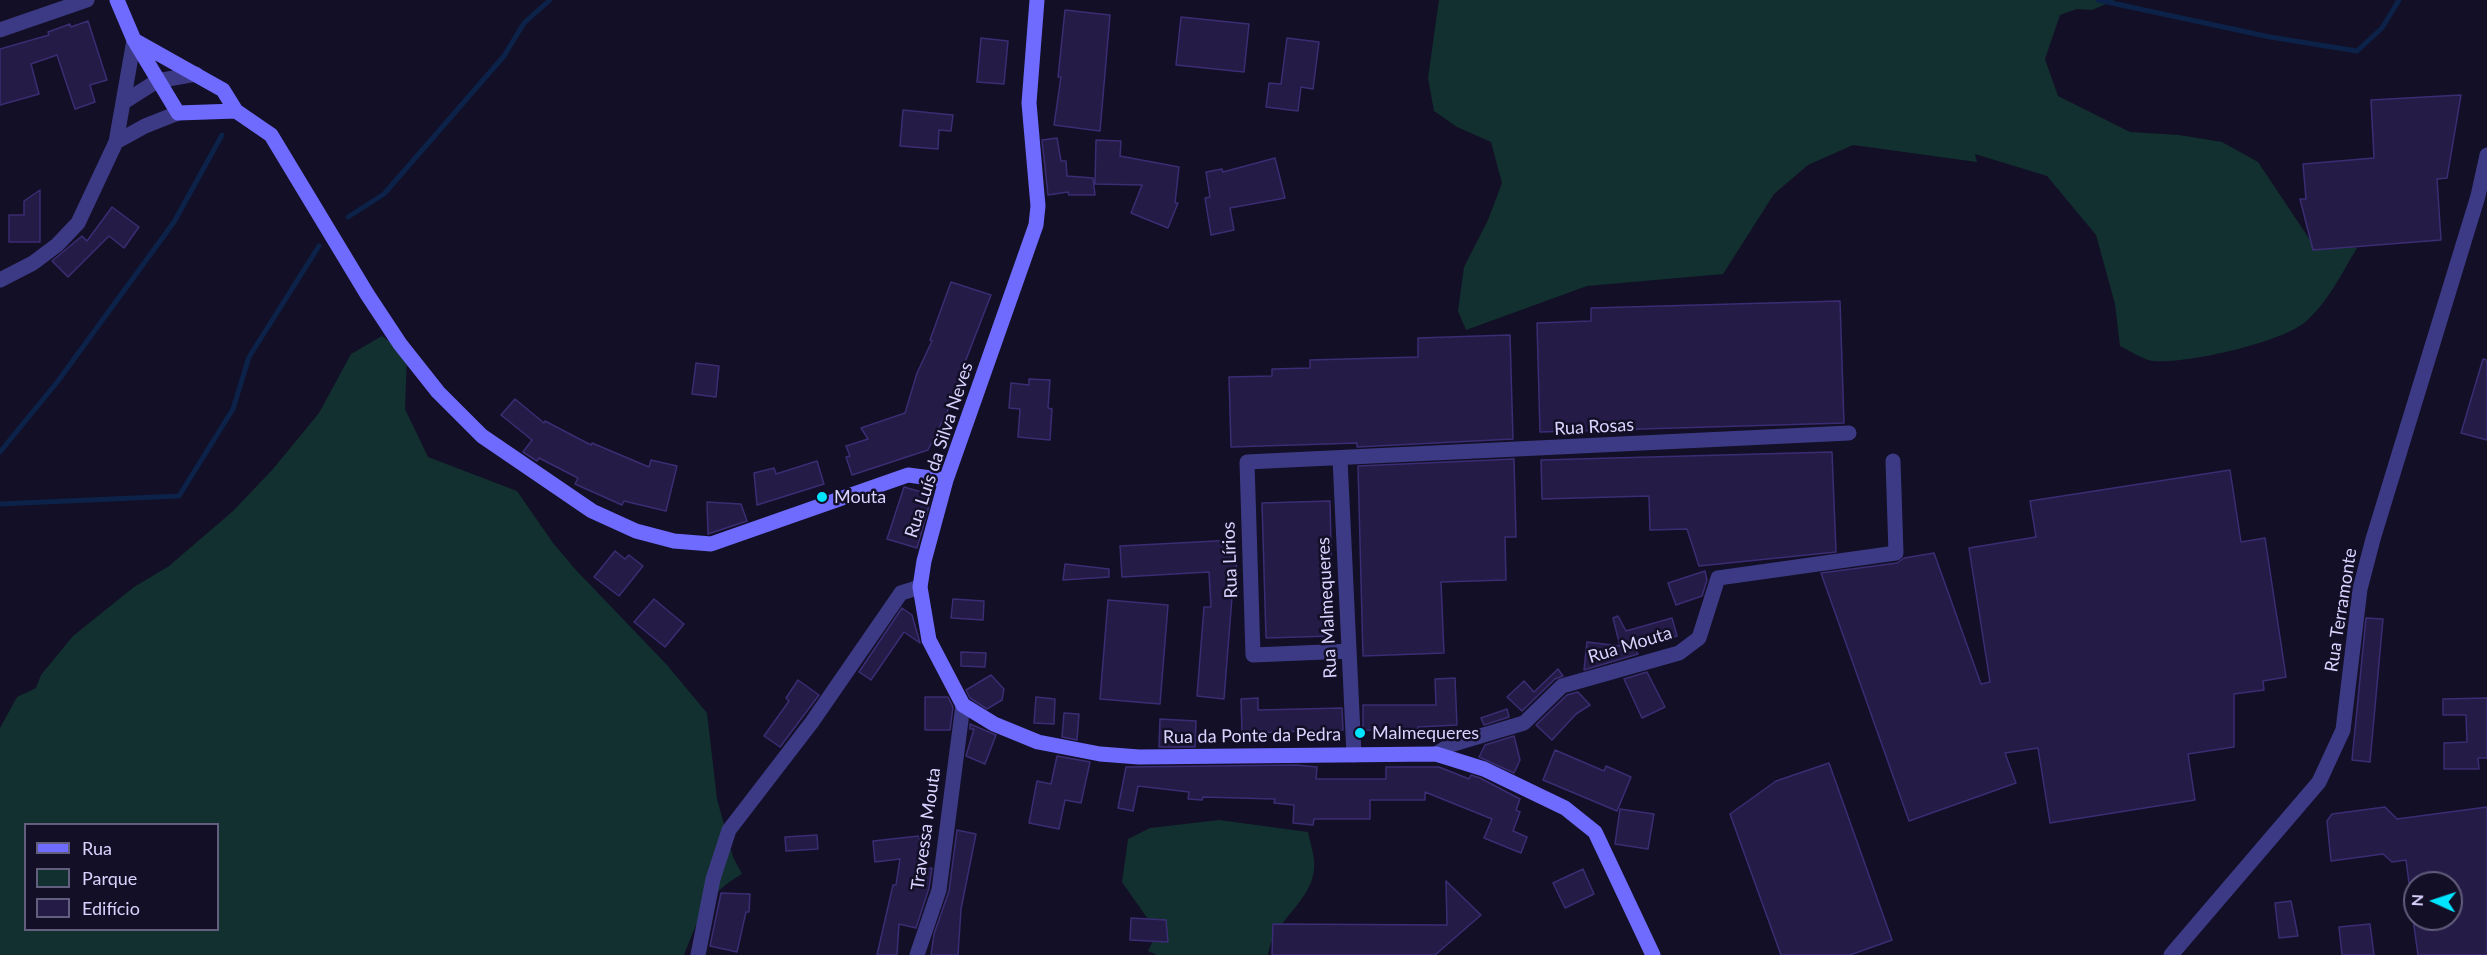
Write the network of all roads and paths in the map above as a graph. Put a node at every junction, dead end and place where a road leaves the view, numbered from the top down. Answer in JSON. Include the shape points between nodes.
{"nodes":[{"id":1,"x":87,"y":0,"type":"edge"},
{"id":2,"x":117,"y":0,"type":"edge"},
{"id":3,"x":1037,"y":0,"type":"edge"},
{"id":4,"x":0,"y":30,"type":"edge"},
{"id":5,"x":134,"y":40,"type":"junction"},
{"id":6,"x":195,"y":74,"type":"junction"},
{"id":7,"x":157,"y":81,"type":"junction"},
{"id":8,"x":124,"y":102,"type":"junction"},
{"id":9,"x":236,"y":111,"type":"junction"},
{"id":10,"x":178,"y":113,"type":"junction"},
{"id":11,"x":116,"y":142,"type":"junction"},
{"id":12,"x":2487,"y":155,"type":"edge"},
{"id":13,"x":0,"y":280,"type":"edge"},
{"id":14,"x":1849,"y":433,"type":"dead end"},
{"id":15,"x":1340,"y":459,"type":"junction"},
{"id":16,"x":1893,"y":461,"type":"dead end"},
{"id":17,"x":946,"y":480,"type":"junction"},
{"id":18,"x":920,"y":587,"type":"junction"},
{"id":19,"x":1349,"y":651,"type":"junction"},
{"id":20,"x":963,"y":705,"type":"junction"},
{"id":21,"x":1354,"y":754,"type":"junction"},
{"id":22,"x":1436,"y":754,"type":"junction"},
{"id":23,"x":698,"y":955,"type":"edge"},
{"id":24,"x":917,"y":955,"type":"edge"},
{"id":25,"x":1653,"y":955,"type":"edge"},
{"id":26,"x":2171,"y":955,"type":"edge"}],
"edges":[{"from":1,"to":4,"type":"street"},
{"from":2,"to":5,"type":"street"},
{"from":3,"to":17,"type":"street","name":"Rua Luís da Silva Neves","via":[[1029,103],[1038,206],[1036,225]]},
{"from":5,"to":6,"type":"street"},
{"from":5,"to":7,"type":"street"},
{"from":5,"to":8,"type":"street"},
{"from":6,"to":7,"type":"street"},
{"from":6,"to":9,"type":"street","via":[[223,90]]},
{"from":7,"to":8,"type":"street"},
{"from":7,"to":10,"type":"street"},
{"from":8,"to":11,"type":"street"},
{"from":9,"to":10,"type":"street"},
{"from":9,"to":17,"type":"street","via":[[271,135],[372,302],[438,392],[482,436],[592,511],[636,531],[674,541],[711,544],[908,475]]},
{"from":10,"to":11,"type":"street"},
{"from":11,"to":13,"type":"street","via":[[78,223],[33,263]]},
{"from":12,"to":26,"type":"street","name":"Rua Terramonte","via":[[2478,196],[2370,549],[2360,589],[2343,730],[2319,782]]},
{"from":14,"to":15,"type":"street","name":"Rua Rosas"},
{"from":15,"to":19,"type":"street","name":"Rua Malmequeres"},
{"from":15,"to":19,"type":"street","name":"Rua Lírios","via":[[1247,462],[1253,655]]},
{"from":16,"to":22,"type":"street","name":"Rua Mouta","via":[[1896,553],[1718,578],[1699,638],[1679,653],[1562,686],[1524,723],[1450,745]]},
{"from":17,"to":18,"type":"street","name":"Rua Luís da Silva Neves"},
{"from":18,"to":20,"type":"street","via":[[929,640]]},
{"from":18,"to":23,"type":"street","via":[[901,593],[812,722],[729,830],[713,879]]},
{"from":19,"to":21,"type":"street","name":"Rua Malmequeres"},
{"from":20,"to":21,"type":"street","name":"Rua da Ponte da Pedra","via":[[994,724],[1038,742],[1100,754]]},
{"from":20,"to":24,"type":"street","name":"Travessa Mouta","via":[[939,890]]},
{"from":21,"to":22,"type":"street","name":"Rua da Ponte da Pedra"},
{"from":22,"to":25,"type":"street","name":"Rua da Ponte da Pedra","via":[[1484,769],[1565,808],[1595,832]]}]}
